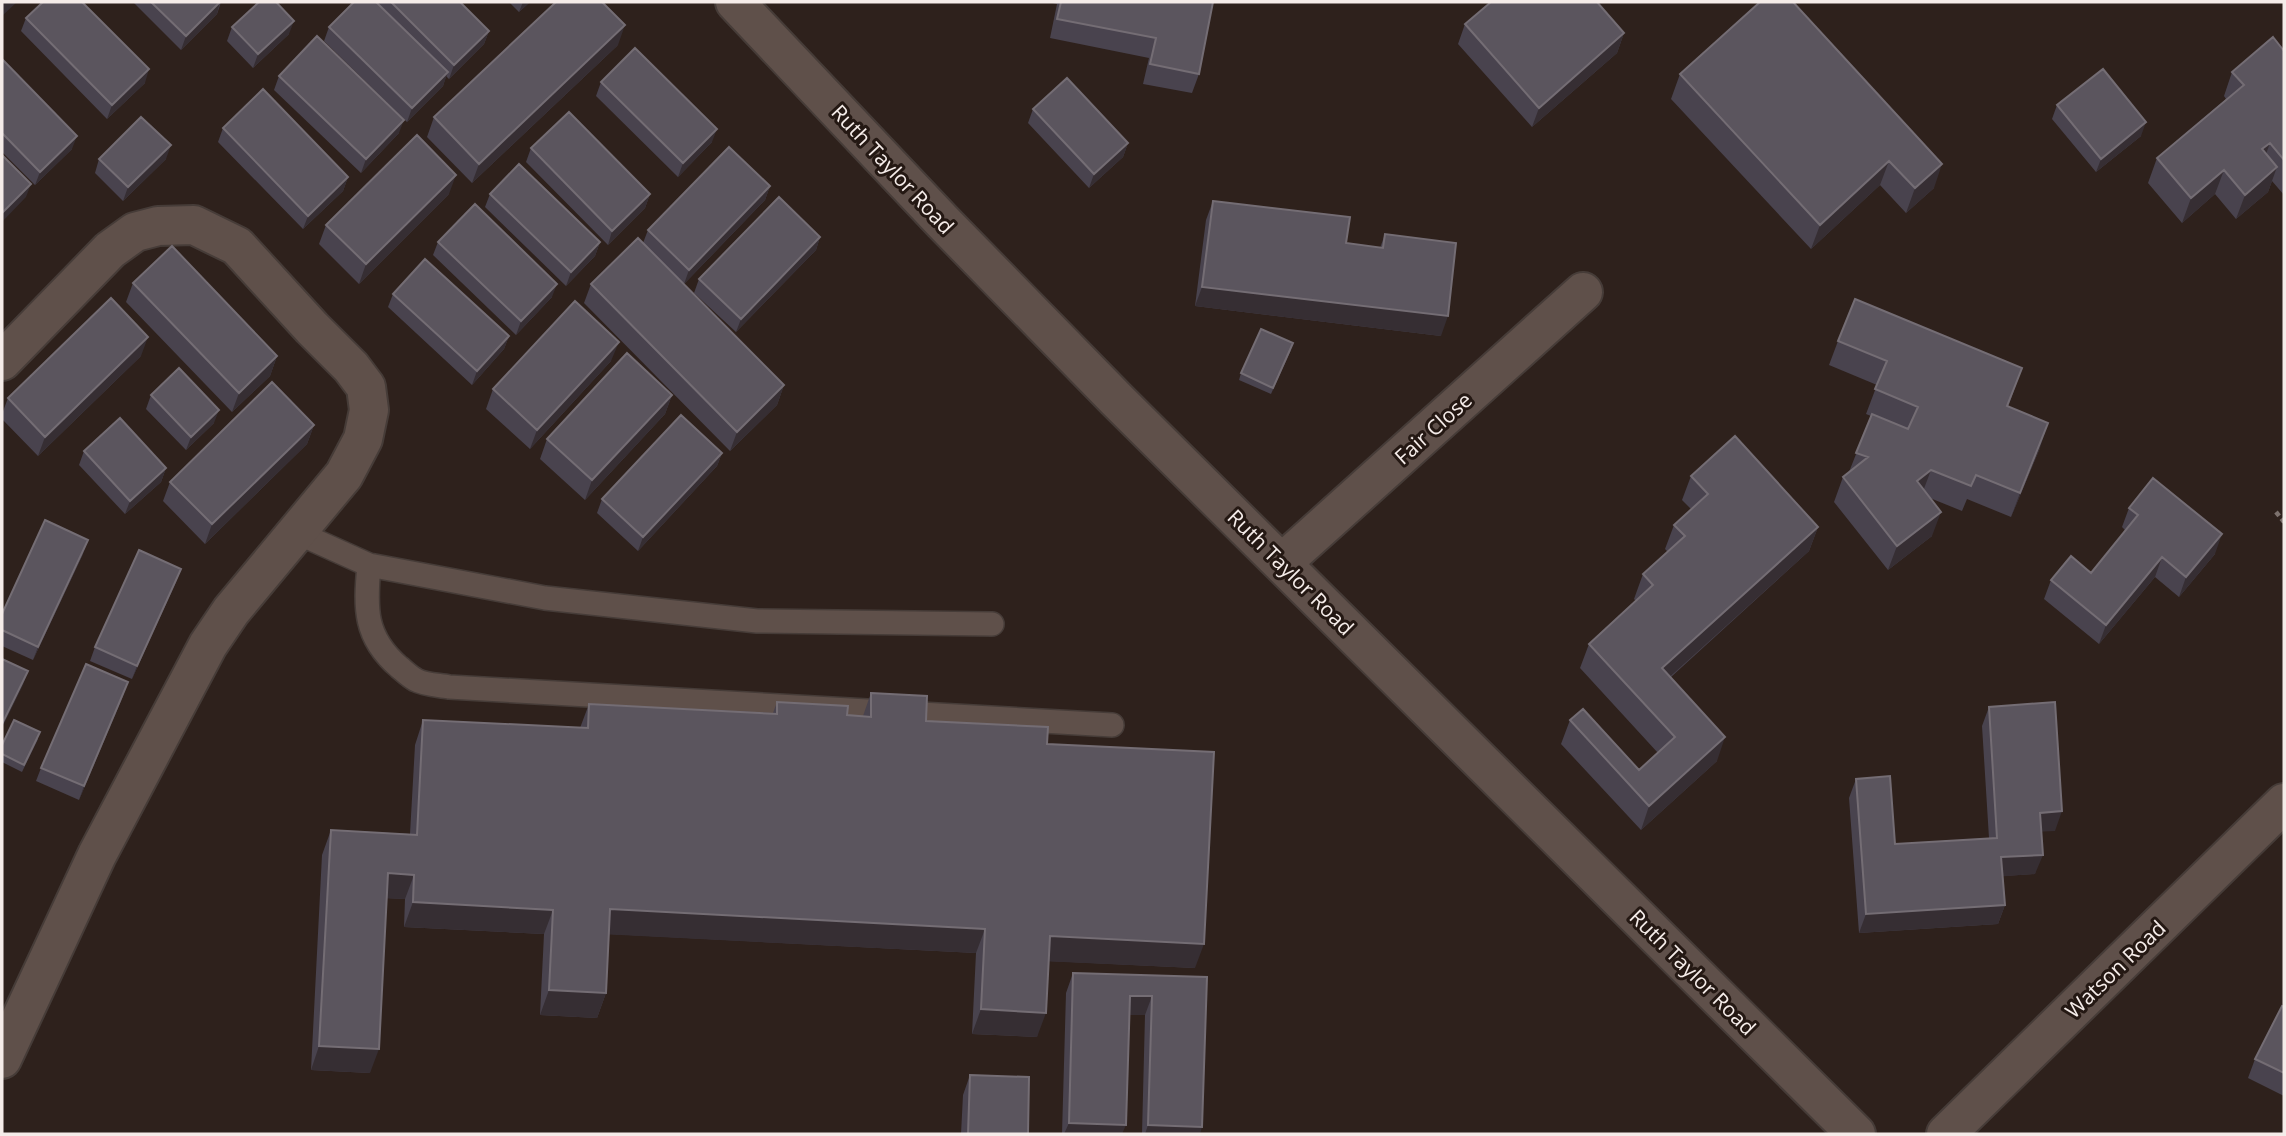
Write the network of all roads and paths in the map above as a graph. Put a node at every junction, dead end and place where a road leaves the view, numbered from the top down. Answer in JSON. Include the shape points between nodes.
{"nodes":[{"id":1,"x":735,"y":2,"type":"edge"},
{"id":2,"x":1583,"y":292,"type":"dead end"},
{"id":3,"x":2,"y":361,"type":"edge"},
{"id":4,"x":2276,"y":512,"type":"dead end"},
{"id":5,"x":2284,"y":522,"type":"edge"},
{"id":6,"x":298,"y":533,"type":"junction"},
{"id":7,"x":1282,"y":563,"type":"junction"},
{"id":8,"x":369,"y":565,"type":"junction"},
{"id":9,"x":992,"y":624,"type":"dead end"},
{"id":10,"x":1112,"y":725,"type":"dead end"},
{"id":11,"x":2284,"y":803,"type":"edge"},
{"id":12,"x":2,"y":1059,"type":"edge"},
{"id":13,"x":1856,"y":1134,"type":"edge"},
{"id":14,"x":1946,"y":1134,"type":"edge"}],
"edges":[{"from":1,"to":7,"type":"street","name":"Ruth Taylor Road","via":[[943,222]]},
{"from":2,"to":7,"type":"street","name":"Fair Close"},
{"from":3,"to":6,"type":"street","via":[[110,250],[135,232],[194,225],[237,246],[366,387],[369,410],[363,439],[344,475]]},
{"from":4,"to":5,"type":"path"},
{"from":6,"to":8,"type":"lane"},
{"from":6,"to":12,"type":"street","via":[[238,602],[208,645],[97,855]]},
{"from":7,"to":13,"type":"street","name":"Ruth Taylor Road"},
{"from":8,"to":9,"type":"lane","via":[[545,598],[757,621]]},
{"from":8,"to":10,"type":"lane","via":[[366,596],[374,637],[389,658],[417,681],[449,687]]},
{"from":11,"to":14,"type":"street","name":"Watson Road"}]}
